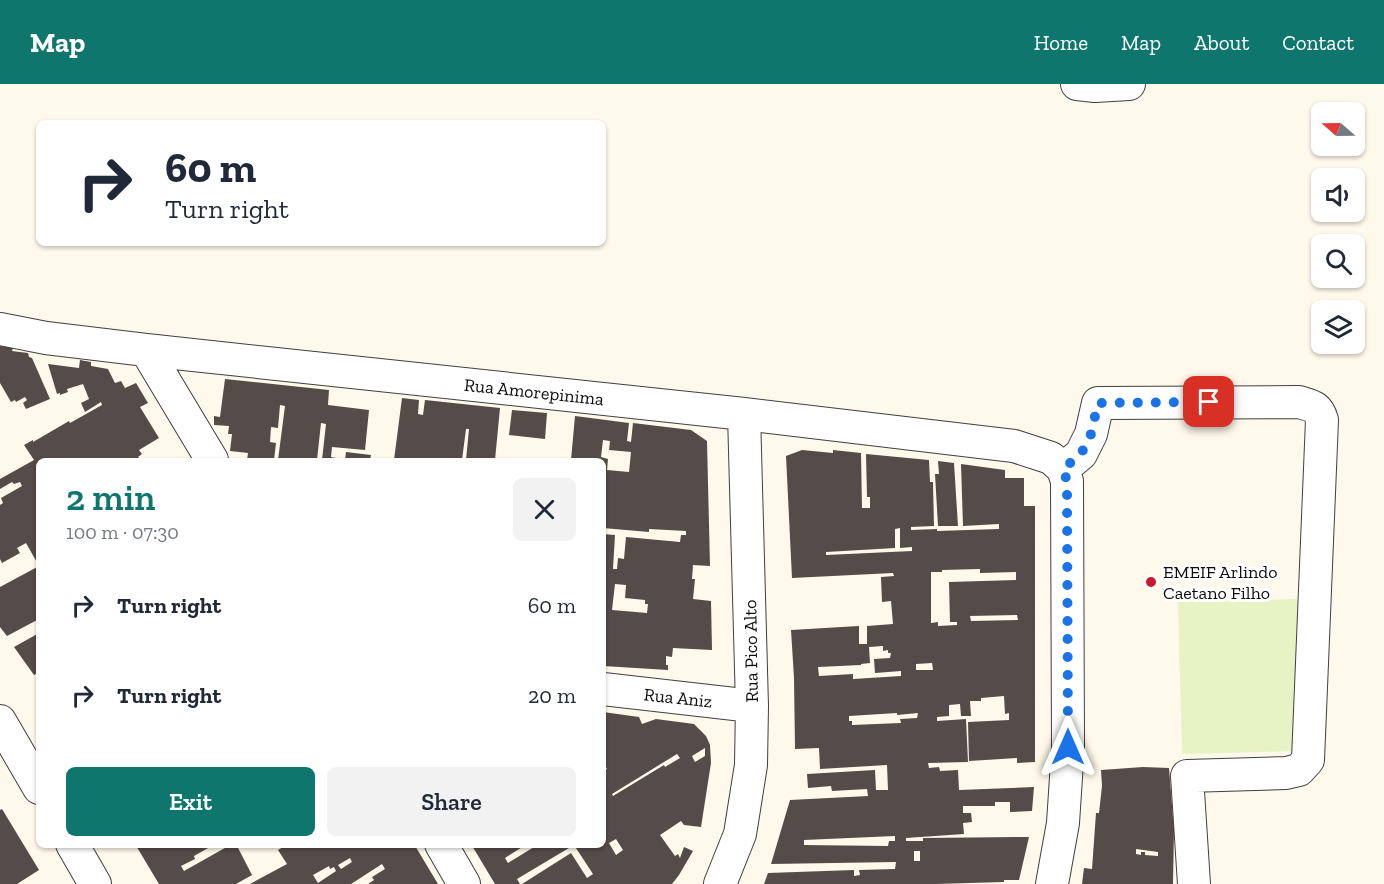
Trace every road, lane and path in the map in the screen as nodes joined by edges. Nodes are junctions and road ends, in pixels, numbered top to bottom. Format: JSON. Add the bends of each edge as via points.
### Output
{"nodes":[{"id":1,"x":1077,"y":84,"type":"edge"},
{"id":2,"x":1129,"y":84,"type":"edge"},
{"id":3,"x":0,"y":329,"type":"edge"},
{"id":4,"x":146,"y":350,"type":"junction"},
{"id":5,"x":744,"y":414,"type":"junction"},
{"id":6,"x":211,"y":458,"type":"edge"},
{"id":7,"x":1063,"y":469,"type":"junction"},
{"id":8,"x":606,"y":689,"type":"edge"},
{"id":9,"x":752,"y":706,"type":"junction"},
{"id":10,"x":0,"y":721,"type":"edge"},
{"id":11,"x":36,"y":783,"type":"edge"},
{"id":12,"x":74,"y":848,"type":"edge"},
{"id":13,"x":443,"y":848,"type":"edge"},
{"id":14,"x":95,"y":884,"type":"edge"},
{"id":15,"x":464,"y":884,"type":"edge"},
{"id":16,"x":720,"y":884,"type":"edge"},
{"id":17,"x":1052,"y":884,"type":"edge"},
{"id":18,"x":1194,"y":884,"type":"edge"}],
"edges":[{"from":1,"to":2,"type":"street"},
{"from":3,"to":4,"type":"street","name":"Rua Amorepinima"},
{"from":4,"to":5,"type":"street","name":"Rua Amorepinima"},
{"from":4,"to":6,"type":"street"},
{"from":5,"to":7,"type":"street","name":"Rua Amorepinima","via":[[1014,446],[1051,458]]},
{"from":5,"to":9,"type":"street","name":"Rua Pico Alto"},
{"from":7,"to":17,"type":"street","via":[[1067,481],[1068,747],[1064,823]]},
{"from":7,"to":18,"type":"street","via":[[1081,454],[1091,434],[1098,403],[1299,402],[1319,411],[1322,420],[1308,760],[1299,770],[1286,772],[1187,776]]},
{"from":8,"to":9,"type":"street","name":"Rua Aniz"},
{"from":9,"to":16,"type":"street","name":"Rua Pico Alto","via":[[751,765],[740,834]]},
{"from":10,"to":11,"type":"street"},
{"from":12,"to":14,"type":"street"},
{"from":13,"to":15,"type":"street"}]}
